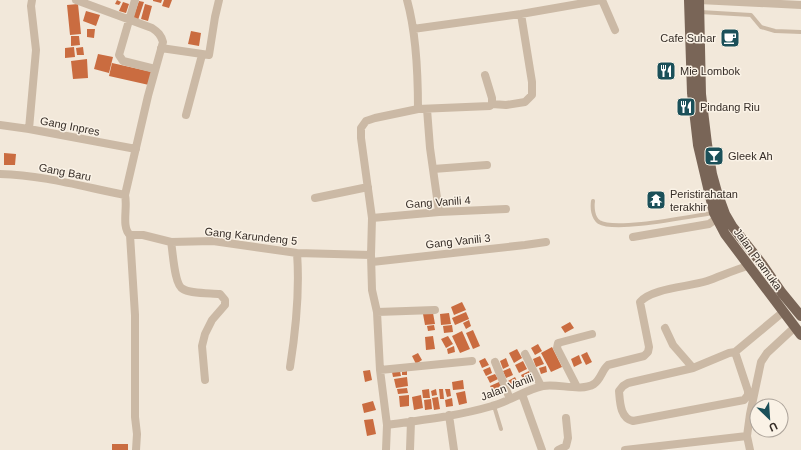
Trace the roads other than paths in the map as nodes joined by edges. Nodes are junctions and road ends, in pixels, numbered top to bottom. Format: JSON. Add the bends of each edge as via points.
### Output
{"nodes":[{"id":1,"x":32,"y":0,"type":"edge"},
{"id":2,"x":76,"y":0,"type":"edge"},
{"id":3,"x":135,"y":0,"type":"edge"},
{"id":4,"x":219,"y":0,"type":"edge"},
{"id":5,"x":407,"y":0,"type":"edge"},
{"id":6,"x":602,"y":0,"type":"edge"},
{"id":7,"x":689,"y":0,"type":"edge"},
{"id":8,"x":699,"y":0,"type":"edge"},
{"id":9,"x":800,"y":3,"type":"edge"},
{"id":10,"x":699,"y":12,"type":"junction"},
{"id":11,"x":521,"y":14,"type":"junction"},
{"id":12,"x":129,"y":20,"type":"junction"},
{"id":13,"x":413,"y":29,"type":"junction"},
{"id":14,"x":615,"y":30,"type":"dead end"},
{"id":15,"x":801,"y":32,"type":"edge"},
{"id":16,"x":161,"y":48,"type":"junction"},
{"id":17,"x":202,"y":55,"type":"junction"},
{"id":18,"x":155,"y":69,"type":"junction"},
{"id":19,"x":485,"y":74,"type":"dead end"},
{"id":20,"x":492,"y":104,"type":"junction"},
{"id":21,"x":418,"y":109,"type":"junction"},
{"id":22,"x":426,"y":109,"type":"junction"},
{"id":23,"x":186,"y":115,"type":"dead end"},
{"id":24,"x":0,"y":125,"type":"edge"},
{"id":25,"x":29,"y":129,"type":"junction"},
{"id":26,"x":702,"y":144,"type":"junction"},
{"id":27,"x":136,"y":149,"type":"junction"},
{"id":28,"x":487,"y":165,"type":"dead end"},
{"id":29,"x":433,"y":170,"type":"junction"},
{"id":30,"x":0,"y":174,"type":"edge"},
{"id":31,"x":368,"y":187,"type":"junction"},
{"id":32,"x":125,"y":195,"type":"junction"},
{"id":33,"x":315,"y":198,"type":"dead end"},
{"id":34,"x":593,"y":201,"type":"dead end"},
{"id":35,"x":506,"y":209,"type":"dead end"},
{"id":36,"x":439,"y":212,"type":"junction"},
{"id":37,"x":715,"y":216,"type":"junction"},
{"id":38,"x":372,"y":218,"type":"junction"},
{"id":39,"x":130,"y":235,"type":"junction"},
{"id":40,"x":633,"y":237,"type":"dead end"},
{"id":41,"x":171,"y":242,"type":"junction"},
{"id":42,"x":546,"y":242,"type":"dead end"},
{"id":43,"x":297,"y":253,"type":"junction"},
{"id":44,"x":371,"y":259,"type":"junction"},
{"id":45,"x":748,"y":266,"type":"junction"},
{"id":46,"x":435,"y":310,"type":"dead end"},
{"id":47,"x":377,"y":312,"type":"junction"},
{"id":48,"x":782,"y":312,"type":"junction"},
{"id":49,"x":801,"y":315,"type":"edge"},
{"id":50,"x":665,"y":328,"type":"dead end"},
{"id":51,"x":798,"y":331,"type":"edge"},
{"id":52,"x":592,"y":334,"type":"dead end"},
{"id":53,"x":735,"y":352,"type":"junction"},
{"id":54,"x":525,"y":354,"type":"dead end"},
{"id":55,"x":472,"y":361,"type":"dead end"},
{"id":56,"x":495,"y":362,"type":"dead end"},
{"id":57,"x":290,"y":367,"type":"dead end"},
{"id":58,"x":693,"y":368,"type":"junction"},
{"id":59,"x":380,"y":370,"type":"junction"},
{"id":60,"x":205,"y":380,"type":"dead end"},
{"id":61,"x":541,"y":386,"type":"junction"},
{"id":62,"x":578,"y":387,"type":"junction"},
{"id":63,"x":522,"y":394,"type":"junction"},
{"id":64,"x":510,"y":399,"type":"junction"},
{"id":65,"x":494,"y":406,"type":"junction"},
{"id":66,"x":449,"y":415,"type":"junction"},
{"id":67,"x":566,"y":418,"type":"dead end"},
{"id":68,"x":411,"y":421,"type":"junction"},
{"id":69,"x":387,"y":425,"type":"junction"},
{"id":70,"x":501,"y":429,"type":"dead end"},
{"id":71,"x":747,"y":436,"type":"junction"},
{"id":72,"x":676,"y":447,"type":"edge"},
{"id":73,"x":644,"y":449,"type":"edge"},
{"id":74,"x":136,"y":450,"type":"edge"},
{"id":75,"x":386,"y":450,"type":"edge"},
{"id":76,"x":410,"y":450,"type":"edge"},
{"id":77,"x":454,"y":450,"type":"edge"},
{"id":78,"x":542,"y":450,"type":"edge"},
{"id":79,"x":558,"y":450,"type":"edge"},
{"id":80,"x":625,"y":450,"type":"edge"},
{"id":81,"x":750,"y":450,"type":"edge"}],
"edges":[{"from":1,"to":25,"type":"street","via":[[36,50]]},
{"from":2,"to":12,"type":"street"},
{"from":3,"to":12,"type":"street"},
{"from":4,"to":17,"type":"street","via":[[210,53]]},
{"from":5,"to":13,"type":"street"},
{"from":6,"to":11,"type":"street"},
{"from":6,"to":14,"type":"street"},
{"from":7,"to":26,"type":"main road","name":"Jalan Pramuka","via":[[692,94]]},
{"from":8,"to":9,"type":"street"},
{"from":8,"to":10,"type":"main road","name":"Jalan Pramuka"},
{"from":10,"to":15,"type":"lane","via":[[751,15],[761,27],[775,31]]},
{"from":10,"to":26,"type":"main road","name":"Jalan Pramuka"},
{"from":11,"to":13,"type":"street"},
{"from":11,"to":20,"type":"street","via":[[532,95],[526,102]]},
{"from":12,"to":16,"type":"street","via":[[158,32],[163,42]]},
{"from":12,"to":18,"type":"street","via":[[119,52],[121,60]]},
{"from":13,"to":21,"type":"street"},
{"from":16,"to":17,"type":"street"},
{"from":16,"to":18,"type":"street"},
{"from":17,"to":23,"type":"street"},
{"from":18,"to":27,"type":"street"},
{"from":19,"to":20,"type":"street"},
{"from":20,"to":22,"type":"street","via":[[485,107]]},
{"from":21,"to":22,"type":"street"},
{"from":21,"to":31,"type":"street","via":[[375,118],[366,121],[361,128]]},
{"from":22,"to":29,"type":"street"},
{"from":24,"to":25,"type":"street","name":"Gang Inpres"},
{"from":25,"to":27,"type":"street","name":"Gang Inpres"},
{"from":26,"to":37,"type":"main road","name":"Jalan Pramuka"},
{"from":26,"to":49,"type":"main road","name":"Jalan Pramuka","via":[[725,214]]},
{"from":27,"to":32,"type":"street"},
{"from":28,"to":29,"type":"street"},
{"from":29,"to":36,"type":"street"},
{"from":30,"to":32,"type":"street","name":"Gang Baru","via":[[51,180]]},
{"from":31,"to":33,"type":"street"},
{"from":31,"to":38,"type":"street"},
{"from":32,"to":39,"type":"street","via":[[125,228]]},
{"from":34,"to":37,"type":"lane","via":[[593,211],[598,221],[606,224],[632,225]]},
{"from":35,"to":36,"type":"street","name":"Gang Vanili 4"},
{"from":36,"to":38,"type":"street","name":"Gang Vanili 4"},
{"from":37,"to":40,"type":"street","via":[[709,224]]},
{"from":37,"to":45,"type":"main road","name":"Jalan Pramuka"},
{"from":38,"to":44,"type":"street"},
{"from":39,"to":41,"type":"street","name":"Gang Karundeng 5","via":[[144,235]]},
{"from":39,"to":74,"type":"street","via":[[135,315]]},
{"from":41,"to":43,"type":"street","name":"Gang Karundeng 5","via":[[213,241]]},
{"from":41,"to":60,"type":"street","via":[[180,287],[191,292],[220,294],[225,300],[225,305],[212,320],[205,334],[202,346]]},
{"from":42,"to":44,"type":"street","name":"Gang Vanili 3"},
{"from":43,"to":44,"type":"street","name":"Gang Karundeng 5"},
{"from":43,"to":57,"type":"street","via":[[298,309]]},
{"from":44,"to":47,"type":"street","via":[[372,290]]},
{"from":45,"to":48,"type":"main road","name":"Jalan Pramuka"},
{"from":45,"to":62,"type":"street","name":"Jalan Vanili","via":[[707,281],[644,298],[640,302],[649,347],[647,354],[608,365],[594,384]]},
{"from":46,"to":47,"type":"street"},
{"from":47,"to":59,"type":"street"},
{"from":48,"to":51,"type":"main road","name":"Jalan Pramuka"},
{"from":48,"to":53,"type":"street"},
{"from":50,"to":58,"type":"street","via":[[673,345]]},
{"from":51,"to":71,"type":"street","via":[[767,353],[761,362]]},
{"from":52,"to":62,"type":"street","via":[[558,343],[557,346]]},
{"from":53,"to":58,"type":"street"},
{"from":53,"to":58,"type":"street","via":[[748,390],[747,398],[744,400],[633,421],[624,415],[619,391],[623,386]]},
{"from":54,"to":61,"type":"street"},
{"from":55,"to":59,"type":"street"},
{"from":56,"to":64,"type":"street"},
{"from":59,"to":69,"type":"street"},
{"from":61,"to":62,"type":"street","name":"Jalan Vanili"},
{"from":61,"to":63,"type":"street","name":"Jalan Vanili"},
{"from":63,"to":64,"type":"street","name":"Jalan Vanili"},
{"from":63,"to":78,"type":"street"},
{"from":64,"to":65,"type":"street","name":"Jalan Vanili"},
{"from":65,"to":66,"type":"street","name":"Jalan Vanili"},
{"from":65,"to":70,"type":"lane"},
{"from":66,"to":68,"type":"street","name":"Jalan Vanili"},
{"from":66,"to":77,"type":"street"},
{"from":67,"to":79,"type":"street","via":[[566,446]]},
{"from":68,"to":69,"type":"street","name":"Jalan Vanili"},
{"from":68,"to":76,"type":"street"},
{"from":69,"to":75,"type":"street"},
{"from":71,"to":72,"type":"street"},
{"from":71,"to":81,"type":"street"},
{"from":72,"to":73,"type":"street"},
{"from":73,"to":80,"type":"street"}]}
